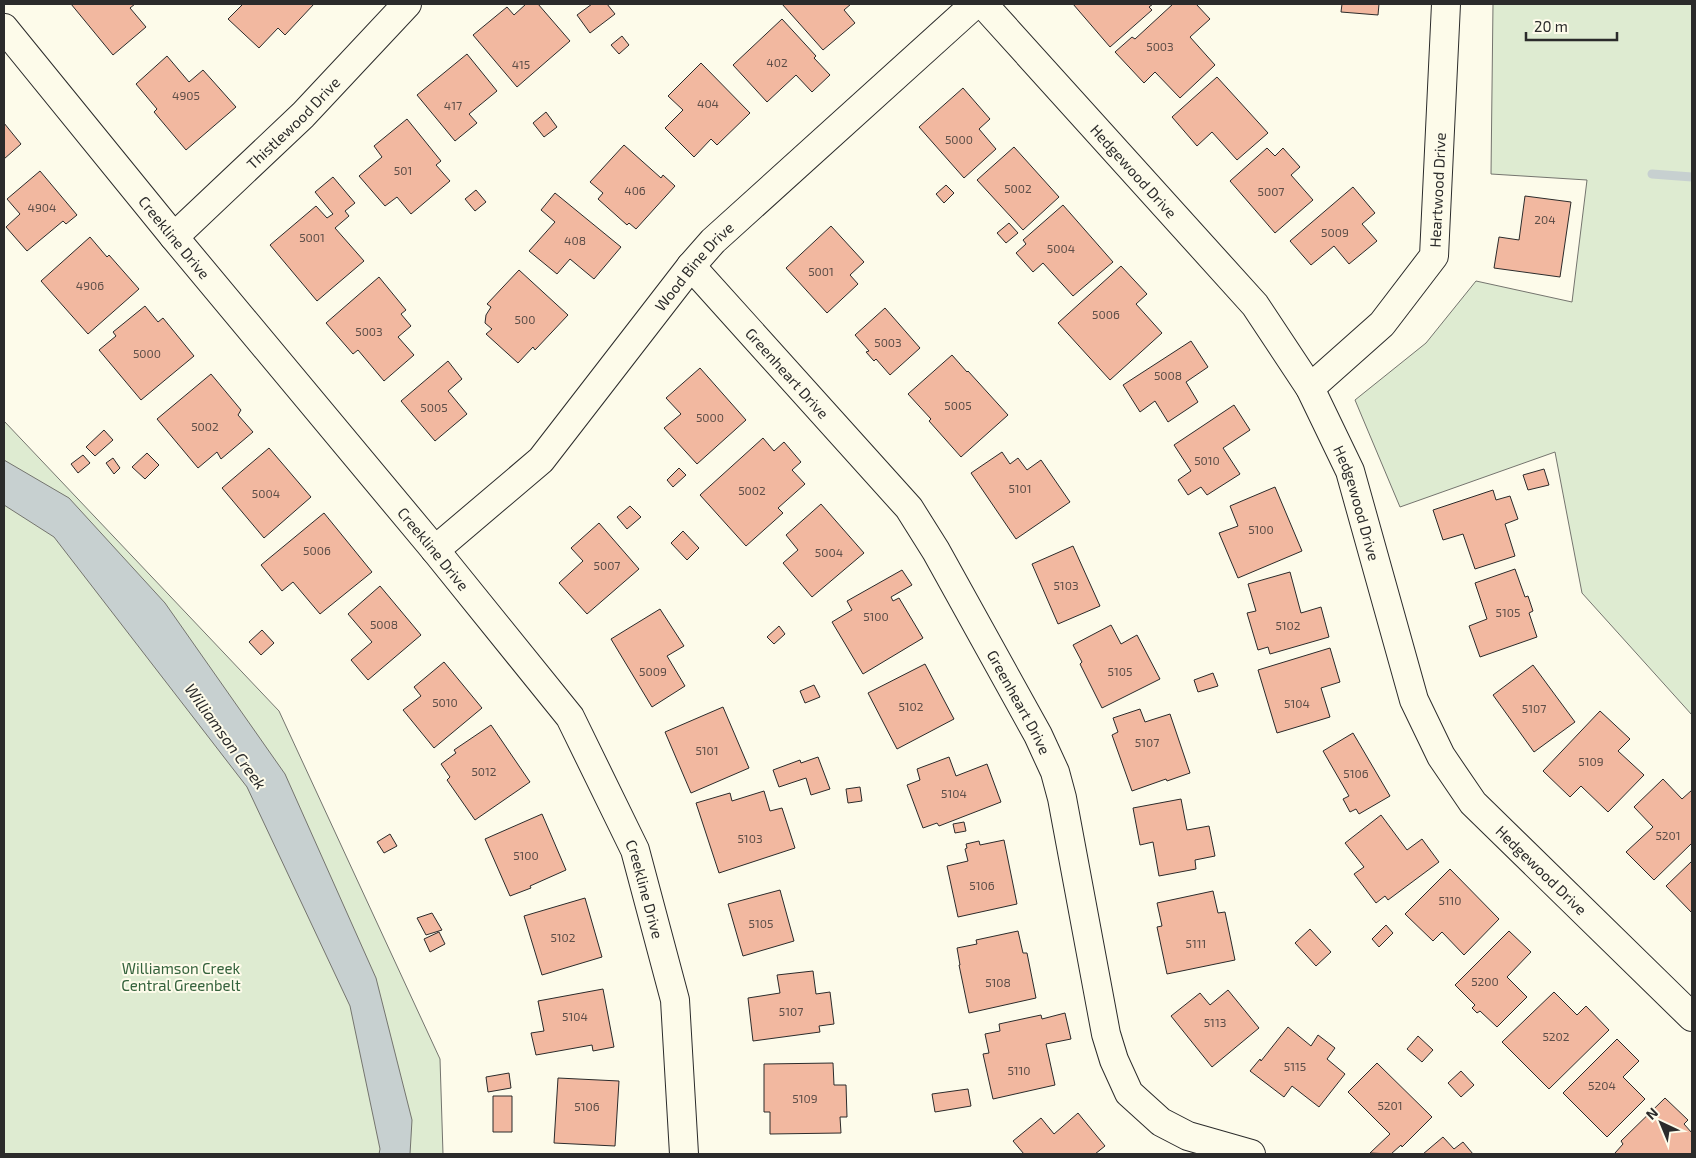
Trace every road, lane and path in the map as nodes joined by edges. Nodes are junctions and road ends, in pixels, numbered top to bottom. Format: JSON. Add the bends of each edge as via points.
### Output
{"nodes":[{"id":1,"x":407,"y":4,"type":"edge"},
{"id":2,"x":975,"y":4,"type":"edge"},
{"id":3,"x":983,"y":4,"type":"edge"},
{"id":4,"x":1446,"y":4,"type":"edge"},
{"id":5,"x":4,"y":28,"type":"edge"},
{"id":6,"x":174,"y":237,"type":"junction"},
{"id":7,"x":691,"y":266,"type":"junction"},
{"id":8,"x":1310,"y":388,"type":"junction"},
{"id":9,"x":435,"y":550,"type":"junction"},
{"id":10,"x":1692,"y":1017,"type":"edge"},
{"id":11,"x":684,"y":1154,"type":"edge"},
{"id":12,"x":1251,"y":1154,"type":"edge"}],
"edges":[{"from":1,"to":6,"type":"street","name":"Thistlewood Drive","via":[[303,114]]},
{"from":2,"to":7,"type":"street","name":"Wood Bine Drive","via":[[713,241]]},
{"from":3,"to":8,"type":"street","name":"Hedgewood Drive","via":[[1255,305]]},
{"from":4,"to":8,"type":"street","name":"Heartwood Drive","via":[[1434,256],[1382,324]]},
{"from":5,"to":6,"type":"street","name":"Creekline Drive"},
{"from":6,"to":9,"type":"street","name":"Creekline Drive"},
{"from":7,"to":9,"type":"street","name":"Wood Bine Drive","via":[[542,460]]},
{"from":7,"to":12,"type":"street","name":"Greenheart Drive","via":[[909,508],[936,550],[1038,736],[1060,790],[1106,1034],[1129,1093],[1161,1122],[1188,1136]]},
{"from":8,"to":10,"type":"street","name":"Hedgewood Drive","via":[[1350,470],[1414,700],[1442,756],[1473,802]]},
{"from":9,"to":11,"type":"street","name":"Creekline Drive","via":[[570,717],[636,850],[675,1000]]}]}
